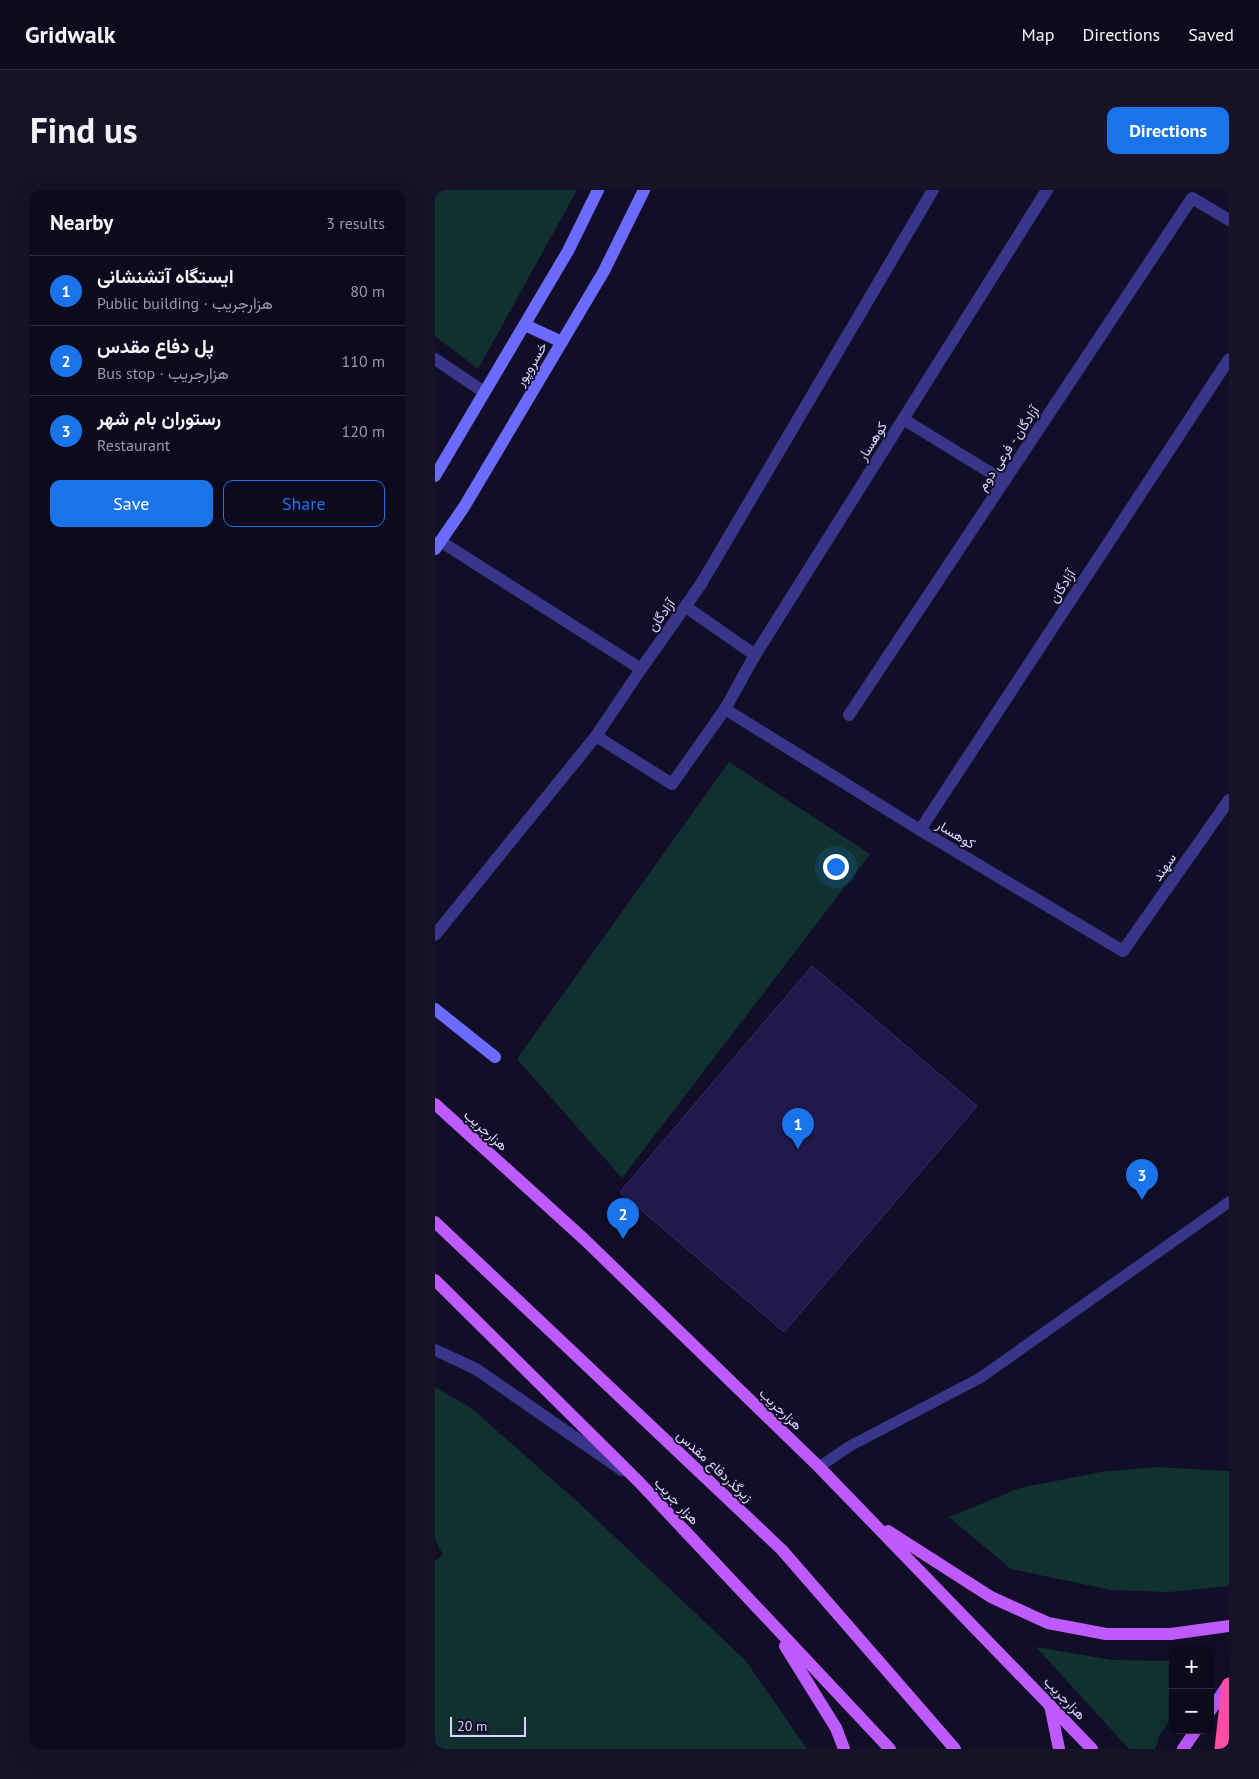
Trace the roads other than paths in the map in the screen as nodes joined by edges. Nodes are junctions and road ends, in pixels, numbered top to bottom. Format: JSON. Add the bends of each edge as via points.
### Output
{"nodes":[{"id":1,"x":598,"y":190,"type":"edge"},
{"id":2,"x":644,"y":190,"type":"edge"},
{"id":3,"x":933,"y":190,"type":"edge"},
{"id":4,"x":1047,"y":190,"type":"edge"},
{"id":5,"x":1229,"y":220,"type":"edge"},
{"id":6,"x":525,"y":325,"type":"junction"},
{"id":7,"x":562,"y":342,"type":"junction"},
{"id":8,"x":435,"y":359,"type":"edge"},
{"id":9,"x":1229,"y":359,"type":"edge"},
{"id":10,"x":484,"y":392,"type":"junction"},
{"id":11,"x":903,"y":419,"type":"junction"},
{"id":12,"x":435,"y":476,"type":"edge"},
{"id":13,"x":1004,"y":481,"type":"junction"},
{"id":14,"x":438,"y":545,"type":"edge"},
{"id":15,"x":686,"y":606,"type":"junction"},
{"id":16,"x":755,"y":654,"type":"junction"},
{"id":17,"x":641,"y":670,"type":"junction"},
{"id":18,"x":725,"y":709,"type":"junction"},
{"id":19,"x":849,"y":716,"type":"dead end"},
{"id":20,"x":596,"y":736,"type":"junction"},
{"id":21,"x":1229,"y":800,"type":"edge"},
{"id":22,"x":920,"y":830,"type":"junction"},
{"id":23,"x":435,"y":935,"type":"edge"},
{"id":24,"x":1123,"y":951,"type":"joint"},
{"id":25,"x":435,"y":1009,"type":"edge"},
{"id":26,"x":495,"y":1057,"type":"dead end"},
{"id":27,"x":435,"y":1104,"type":"edge"},
{"id":28,"x":1229,"y":1202,"type":"edge"},
{"id":29,"x":435,"y":1222,"type":"edge"},
{"id":30,"x":435,"y":1280,"type":"edge"},
{"id":31,"x":435,"y":1350,"type":"edge"},
{"id":32,"x":819,"y":1466,"type":"junction"},
{"id":33,"x":639,"y":1482,"type":"junction"},
{"id":34,"x":871,"y":1520,"type":"junction"},
{"id":35,"x":771,"y":1623,"type":"junction"},
{"id":36,"x":1229,"y":1626,"type":"edge"},
{"id":37,"x":1229,"y":1685,"type":"edge"},
{"id":38,"x":1049,"y":1704,"type":"junction"},
{"id":39,"x":1214,"y":1706,"type":"edge"},
{"id":40,"x":1194,"y":1734,"type":"edge"},
{"id":41,"x":1229,"y":1746,"type":"edge"},
{"id":42,"x":844,"y":1749,"type":"edge"},
{"id":43,"x":890,"y":1749,"type":"edge"},
{"id":44,"x":955,"y":1749,"type":"edge"},
{"id":45,"x":1059,"y":1749,"type":"edge"},
{"id":46,"x":1093,"y":1749,"type":"edge"},
{"id":47,"x":1183,"y":1749,"type":"edge"},
{"id":48,"x":1224,"y":1749,"type":"edge"}],
"edges":[{"from":1,"to":6,"type":"street","name":"خسروپور","via":[[568,251]]},
{"from":2,"to":7,"type":"street","name":"خسروپور","via":[[604,271]]},
{"from":3,"to":15,"type":"street","name":"آزادگان"},
{"from":4,"to":11,"type":"street","name":"کوهسار"},
{"from":5,"to":13,"type":"street","name":"آزادگان - فرعی دوم","via":[[1192,198]]},
{"from":6,"to":7,"type":"street"},
{"from":6,"to":10,"type":"street","name":"خسروپور"},
{"from":7,"to":14,"type":"street","name":"خسروپور"},
{"from":8,"to":10,"type":"street"},
{"from":9,"to":22,"type":"street","name":"آزادگان"},
{"from":10,"to":12,"type":"street","name":"خسروپور"},
{"from":11,"to":13,"type":"street"},
{"from":11,"to":16,"type":"street","name":"کوهسار"},
{"from":13,"to":19,"type":"street","name":"آزادگان - فرعی دوم"},
{"from":14,"to":17,"type":"street"},
{"from":15,"to":16,"type":"street"},
{"from":15,"to":17,"type":"street","name":"آزادگان"},
{"from":16,"to":18,"type":"street","name":"کوهسار"},
{"from":17,"to":20,"type":"street","name":"آزادگان"},
{"from":18,"to":20,"type":"street","name":"کوهسار","via":[[672,784]]},
{"from":18,"to":22,"type":"street","name":"کوهسار"},
{"from":20,"to":23,"type":"street","name":"آزادگان"},
{"from":21,"to":24,"type":"street","name":"سهند"},
{"from":22,"to":24,"type":"street","name":"کوهسار"},
{"from":25,"to":26,"type":"street"},
{"from":27,"to":32,"type":"main road","name":"هزارجریب","via":[[585,1240]]},
{"from":28,"to":32,"type":"lane","via":[[979,1378],[850,1446]]},
{"from":29,"to":44,"type":"main road","name":"زیرگذردفاع مقدس","via":[[781,1550]]},
{"from":30,"to":33,"type":"main road","name":"هزار جریب"},
{"from":31,"to":33,"type":"street","via":[[476,1369]]},
{"from":32,"to":34,"type":"main road","name":"هزارجریب"},
{"from":33,"to":35,"type":"main road","name":"هزار جریب"},
{"from":34,"to":36,"type":"main road","via":[[991,1597],[1048,1623],[1106,1634],[1171,1634]]},
{"from":34,"to":38,"type":"main road","name":"هزارجریب"},
{"from":35,"to":42,"type":"main road","via":[[836,1728]]},
{"from":35,"to":43,"type":"main road","name":"هزار جریب"},
{"from":37,"to":39,"type":"main road"},
{"from":37,"to":48,"type":"highway"},
{"from":38,"to":45,"type":"main road"},
{"from":38,"to":46,"type":"main road","name":"هزارجریب"},
{"from":40,"to":47,"type":"main road"},
{"from":41,"to":48,"type":"highway"}]}
